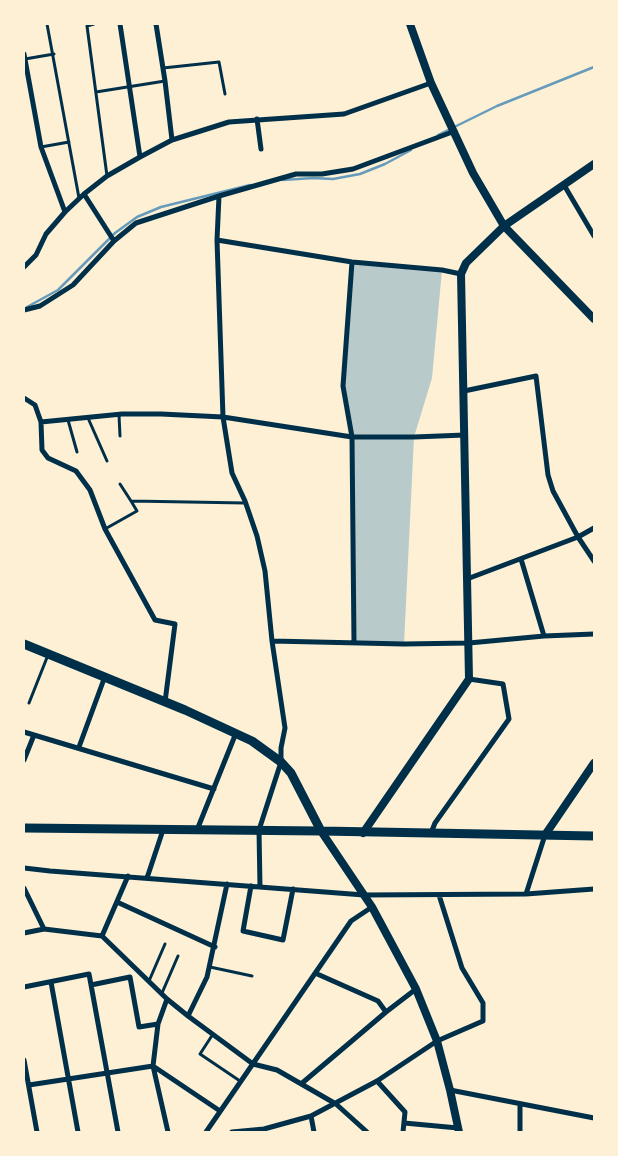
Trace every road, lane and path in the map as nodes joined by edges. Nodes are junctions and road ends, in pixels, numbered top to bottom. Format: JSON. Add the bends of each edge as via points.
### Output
{"nodes":[{"id":1,"x":47,"y":24,"type":"edge"},
{"id":2,"x":94,"y":24,"type":"edge"},
{"id":3,"x":120,"y":24,"type":"edge"},
{"id":4,"x":156,"y":24,"type":"edge"},
{"id":5,"x":410,"y":24,"type":"edge"},
{"id":6,"x":54,"y":54,"type":"junction"},
{"id":7,"x":24,"y":56,"type":"edge"},
{"id":8,"x":162,"y":68,"type":"junction"},
{"id":9,"x":166,"y":81,"type":"junction"},
{"id":10,"x":432,"y":83,"type":"junction"},
{"id":11,"x":129,"y":87,"type":"junction"},
{"id":12,"x":96,"y":92,"type":"junction"},
{"id":13,"x":225,"y":94,"type":"dead end"},
{"id":14,"x":257,"y":119,"type":"junction"},
{"id":15,"x":454,"y":131,"type":"junction"},
{"id":16,"x":172,"y":140,"type":"junction"},
{"id":17,"x":69,"y":142,"type":"junction"},
{"id":18,"x":42,"y":147,"type":"junction"},
{"id":19,"x":261,"y":149,"type":"dead end"},
{"id":20,"x":140,"y":157,"type":"junction"},
{"id":21,"x":594,"y":164,"type":"edge"},
{"id":22,"x":107,"y":176,"type":"junction"},
{"id":23,"x":564,"y":185,"type":"junction"},
{"id":24,"x":84,"y":194,"type":"junction"},
{"id":25,"x":220,"y":196,"type":"junction"},
{"id":26,"x":79,"y":199,"type":"junction"},
{"id":27,"x":65,"y":212,"type":"junction"},
{"id":28,"x":504,"y":226,"type":"junction"},
{"id":29,"x":594,"y":236,"type":"edge"},
{"id":30,"x":216,"y":240,"type":"junction"},
{"id":31,"x":114,"y":241,"type":"junction"},
{"id":32,"x":352,"y":262,"type":"junction"},
{"id":33,"x":24,"y":267,"type":"edge"},
{"id":34,"x":461,"y":274,"type":"junction"},
{"id":35,"x":24,"y":310,"type":"edge"},
{"id":36,"x":594,"y":319,"type":"edge"},
{"id":37,"x":464,"y":391,"type":"junction"},
{"id":38,"x":24,"y":398,"type":"edge"},
{"id":39,"x":119,"y":415,"type":"junction"},
{"id":40,"x":88,"y":417,"type":"junction"},
{"id":41,"x":223,"y":417,"type":"junction"},
{"id":42,"x":67,"y":419,"type":"junction"},
{"id":43,"x":41,"y":422,"type":"junction"},
{"id":44,"x":465,"y":434,"type":"junction"},
{"id":45,"x":120,"y":436,"type":"dead end"},
{"id":46,"x":352,"y":437,"type":"junction"},
{"id":47,"x":77,"y":452,"type":"dead end"},
{"id":48,"x":107,"y":461,"type":"dead end"},
{"id":49,"x":120,"y":484,"type":"dead end"},
{"id":50,"x":130,"y":501,"type":"junction"},
{"id":51,"x":246,"y":503,"type":"junction"},
{"id":52,"x":594,"y":528,"type":"edge"},
{"id":53,"x":104,"y":529,"type":"junction"},
{"id":54,"x":578,"y":537,"type":"junction"},
{"id":55,"x":521,"y":559,"type":"junction"},
{"id":56,"x":594,"y":561,"type":"edge"},
{"id":57,"x":467,"y":579,"type":"junction"},
{"id":58,"x":594,"y":634,"type":"edge"},
{"id":59,"x":544,"y":636,"type":"junction"},
{"id":60,"x":272,"y":642,"type":"junction"},
{"id":61,"x":354,"y":643,"type":"junction"},
{"id":62,"x":469,"y":643,"type":"junction"},
{"id":63,"x":24,"y":644,"type":"edge"},
{"id":64,"x":48,"y":655,"type":"junction"},
{"id":65,"x":104,"y":679,"type":"junction"},
{"id":66,"x":469,"y":679,"type":"junction"},
{"id":67,"x":165,"y":702,"type":"junction"},
{"id":68,"x":29,"y":703,"type":"dead end"},
{"id":69,"x":24,"y":732,"type":"edge"},
{"id":70,"x":236,"y":733,"type":"junction"},
{"id":71,"x":34,"y":735,"type":"junction"},
{"id":72,"x":79,"y":747,"type":"junction"},
{"id":73,"x":24,"y":760,"type":"edge"},
{"id":74,"x":281,"y":762,"type":"junction"},
{"id":75,"x":594,"y":763,"type":"edge"},
{"id":76,"x":214,"y":789,"type":"junction"},
{"id":77,"x":24,"y":828,"type":"edge"},
{"id":78,"x":163,"y":830,"type":"junction"},
{"id":79,"x":259,"y":830,"type":"junction"},
{"id":80,"x":197,"y":831,"type":"junction"},
{"id":81,"x":321,"y":831,"type":"junction"},
{"id":82,"x":363,"y":832,"type":"junction"},
{"id":83,"x":431,"y":833,"type":"junction"},
{"id":84,"x":545,"y":835,"type":"junction"},
{"id":85,"x":594,"y":836,"type":"edge"},
{"id":86,"x":24,"y":868,"type":"edge"},
{"id":87,"x":128,"y":876,"type":"junction"},
{"id":88,"x":147,"y":878,"type":"junction"},
{"id":89,"x":227,"y":884,"type":"junction"},
{"id":90,"x":251,"y":886,"type":"junction"},
{"id":91,"x":260,"y":887,"type":"junction"},
{"id":92,"x":24,"y":888,"type":"edge"},
{"id":93,"x":293,"y":889,"type":"junction"},
{"id":94,"x":594,"y":889,"type":"edge"},
{"id":95,"x":440,"y":894,"type":"junction"},
{"id":96,"x":526,"y":894,"type":"junction"},
{"id":97,"x":364,"y":895,"type":"junction"},
{"id":98,"x":117,"y":902,"type":"junction"},
{"id":99,"x":372,"y":907,"type":"junction"},
{"id":100,"x":44,"y":929,"type":"junction"},
{"id":101,"x":24,"y":933,"type":"edge"},
{"id":102,"x":102,"y":936,"type":"junction"},
{"id":103,"x":165,"y":944,"type":"dead end"},
{"id":104,"x":215,"y":947,"type":"junction"},
{"id":105,"x":178,"y":956,"type":"dead end"},
{"id":106,"x":210,"y":968,"type":"junction"},
{"id":107,"x":315,"y":973,"type":"junction"},
{"id":108,"x":252,"y":976,"type":"dead end"},
{"id":109,"x":51,"y":982,"type":"junction"},
{"id":110,"x":149,"y":982,"type":"junction"},
{"id":111,"x":91,"y":984,"type":"junction"},
{"id":112,"x":24,"y":987,"type":"edge"},
{"id":113,"x":416,"y":990,"type":"junction"},
{"id":114,"x":162,"y":994,"type":"junction"},
{"id":115,"x":167,"y":999,"type":"junction"},
{"id":116,"x":386,"y":1012,"type":"junction"},
{"id":117,"x":188,"y":1016,"type":"junction"},
{"id":118,"x":158,"y":1024,"type":"junction"},
{"id":119,"x":213,"y":1034,"type":"junction"},
{"id":120,"x":437,"y":1041,"type":"junction"},
{"id":121,"x":24,"y":1060,"type":"edge"},
{"id":122,"x":253,"y":1064,"type":"junction"},
{"id":123,"x":153,"y":1066,"type":"junction"},
{"id":124,"x":108,"y":1073,"type":"junction"},
{"id":125,"x":68,"y":1079,"type":"junction"},
{"id":126,"x":377,"y":1081,"type":"junction"},
{"id":127,"x":241,"y":1082,"type":"junction"},
{"id":128,"x":301,"y":1084,"type":"junction"},
{"id":129,"x":29,"y":1086,"type":"junction"},
{"id":130,"x":450,"y":1090,"type":"junction"},
{"id":131,"x":336,"y":1104,"type":"junction"},
{"id":132,"x":520,"y":1104,"type":"junction"},
{"id":133,"x":220,"y":1111,"type":"junction"},
{"id":134,"x":311,"y":1116,"type":"junction"},
{"id":135,"x":594,"y":1118,"type":"edge"},
{"id":136,"x":404,"y":1123,"type":"junction"},
{"id":137,"x":458,"y":1130,"type":"edge"},
{"id":138,"x":264,"y":1131,"type":"edge"},
{"id":139,"x":37,"y":1132,"type":"edge"},
{"id":140,"x":78,"y":1132,"type":"edge"},
{"id":141,"x":118,"y":1132,"type":"edge"},
{"id":142,"x":168,"y":1132,"type":"edge"},
{"id":143,"x":206,"y":1132,"type":"edge"},
{"id":144,"x":234,"y":1132,"type":"edge"},
{"id":145,"x":314,"y":1132,"type":"edge"},
{"id":146,"x":367,"y":1132,"type":"edge"},
{"id":147,"x":403,"y":1132,"type":"edge"},
{"id":148,"x":520,"y":1132,"type":"edge"}],
"edges":[{"from":1,"to":6,"type":"lane"},
{"from":2,"to":12,"type":"lane","via":[[86,26]]},
{"from":3,"to":11,"type":"street"},
{"from":4,"to":8,"type":"street"},
{"from":5,"to":10,"type":"street"},
{"from":6,"to":7,"type":"lane"},
{"from":6,"to":17,"type":"lane"},
{"from":7,"to":18,"type":"street"},
{"from":8,"to":9,"type":"street"},
{"from":8,"to":13,"type":"lane","via":[[219,62]]},
{"from":9,"to":11,"type":"lane"},
{"from":9,"to":16,"type":"street"},
{"from":10,"to":14,"type":"street","via":[[344,114]]},
{"from":10,"to":15,"type":"street"},
{"from":11,"to":12,"type":"lane"},
{"from":11,"to":20,"type":"street"},
{"from":12,"to":22,"type":"lane"},
{"from":14,"to":16,"type":"street","via":[[230,122]]},
{"from":14,"to":19,"type":"street"},
{"from":15,"to":25,"type":"street","via":[[353,170],[296,174]]},
{"from":15,"to":28,"type":"street","via":[[473,173]]},
{"from":16,"to":20,"type":"street"},
{"from":17,"to":18,"type":"lane"},
{"from":17,"to":26,"type":"lane"},
{"from":18,"to":27,"type":"street"},
{"from":20,"to":22,"type":"street"},
{"from":21,"to":23,"type":"street"},
{"from":22,"to":24,"type":"street"},
{"from":23,"to":28,"type":"street"},
{"from":23,"to":29,"type":"street"},
{"from":24,"to":26,"type":"street"},
{"from":24,"to":31,"type":"street"},
{"from":25,"to":30,"type":"street"},
{"from":25,"to":31,"type":"street","via":[[136,223]]},
{"from":26,"to":27,"type":"street"},
{"from":27,"to":33,"type":"street"},
{"from":28,"to":34,"type":"street","via":[[466,263]]},
{"from":28,"to":36,"type":"street"},
{"from":30,"to":32,"type":"street"},
{"from":30,"to":41,"type":"street"},
{"from":31,"to":35,"type":"street","via":[[73,285],[40,306]]},
{"from":32,"to":34,"type":"street"},
{"from":32,"to":46,"type":"street","via":[[343,386]]},
{"from":34,"to":37,"type":"street"},
{"from":37,"to":44,"type":"street"},
{"from":37,"to":54,"type":"street","via":[[536,376],[548,475]]},
{"from":38,"to":43,"type":"street","via":[[35,405]]},
{"from":39,"to":40,"type":"street"},
{"from":39,"to":41,"type":"street"},
{"from":39,"to":45,"type":"lane"},
{"from":40,"to":42,"type":"street"},
{"from":40,"to":48,"type":"lane"},
{"from":41,"to":46,"type":"street"},
{"from":41,"to":51,"type":"street","via":[[232,473]]},
{"from":42,"to":43,"type":"street"},
{"from":42,"to":47,"type":"lane"},
{"from":43,"to":53,"type":"street","via":[[42,450],[48,458],[76,471],[90,490]]},
{"from":44,"to":46,"type":"street"},
{"from":44,"to":57,"type":"street"},
{"from":46,"to":61,"type":"street"},
{"from":49,"to":50,"type":"lane"},
{"from":50,"to":51,"type":"lane"},
{"from":50,"to":53,"type":"lane","via":[[136,511]]},
{"from":51,"to":60,"type":"street","via":[[265,571]]},
{"from":52,"to":54,"type":"street"},
{"from":53,"to":67,"type":"street","via":[[155,620],[175,624]]},
{"from":54,"to":55,"type":"street"},
{"from":54,"to":56,"type":"street"},
{"from":55,"to":57,"type":"street"},
{"from":55,"to":59,"type":"street"},
{"from":57,"to":62,"type":"street"},
{"from":58,"to":59,"type":"street"},
{"from":59,"to":62,"type":"street"},
{"from":60,"to":61,"type":"street"},
{"from":60,"to":74,"type":"street","via":[[285,728]]},
{"from":61,"to":62,"type":"street"},
{"from":62,"to":66,"type":"street"},
{"from":63,"to":64,"type":"main road"},
{"from":64,"to":65,"type":"main road"},
{"from":64,"to":68,"type":"lane"},
{"from":65,"to":67,"type":"main road"},
{"from":65,"to":72,"type":"street"},
{"from":66,"to":82,"type":"street"},
{"from":66,"to":83,"type":"street","via":[[503,684],[510,719]]},
{"from":67,"to":70,"type":"main road"},
{"from":69,"to":71,"type":"street"},
{"from":70,"to":74,"type":"main road"},
{"from":70,"to":76,"type":"street"},
{"from":71,"to":72,"type":"street"},
{"from":71,"to":73,"type":"street"},
{"from":72,"to":76,"type":"street"},
{"from":74,"to":79,"type":"street"},
{"from":74,"to":81,"type":"main road","via":[[291,773]]},
{"from":75,"to":84,"type":"street"},
{"from":76,"to":80,"type":"street"},
{"from":77,"to":78,"type":"main road"},
{"from":78,"to":80,"type":"main road"},
{"from":78,"to":88,"type":"street"},
{"from":79,"to":80,"type":"main road"},
{"from":79,"to":81,"type":"main road"},
{"from":79,"to":91,"type":"street"},
{"from":81,"to":82,"type":"main road"},
{"from":81,"to":97,"type":"street"},
{"from":82,"to":83,"type":"main road"},
{"from":83,"to":84,"type":"main road"},
{"from":84,"to":85,"type":"main road"},
{"from":84,"to":96,"type":"street"},
{"from":86,"to":87,"type":"street"},
{"from":87,"to":88,"type":"street"},
{"from":87,"to":98,"type":"street"},
{"from":88,"to":89,"type":"street"},
{"from":89,"to":90,"type":"street"},
{"from":89,"to":104,"type":"street"},
{"from":90,"to":91,"type":"street"},
{"from":90,"to":93,"type":"street","via":[[243,931],[283,940]]},
{"from":91,"to":93,"type":"street"},
{"from":92,"to":100,"type":"street"},
{"from":93,"to":97,"type":"street"},
{"from":94,"to":96,"type":"street"},
{"from":95,"to":96,"type":"street"},
{"from":95,"to":97,"type":"street"},
{"from":95,"to":120,"type":"street","via":[[462,968],[483,1003],[483,1021]]},
{"from":97,"to":99,"type":"street"},
{"from":98,"to":102,"type":"street"},
{"from":98,"to":104,"type":"street"},
{"from":99,"to":107,"type":"street","via":[[351,921]]},
{"from":99,"to":113,"type":"street"},
{"from":100,"to":101,"type":"street"},
{"from":100,"to":102,"type":"street"},
{"from":102,"to":110,"type":"street"},
{"from":103,"to":110,"type":"lane"},
{"from":104,"to":106,"type":"street"},
{"from":105,"to":114,"type":"lane"},
{"from":106,"to":108,"type":"lane"},
{"from":106,"to":117,"type":"street"},
{"from":107,"to":116,"type":"street","via":[[378,1001]]},
{"from":107,"to":122,"type":"street"},
{"from":109,"to":111,"type":"street","via":[[89,974]]},
{"from":109,"to":112,"type":"street"},
{"from":109,"to":125,"type":"street"},
{"from":110,"to":114,"type":"street"},
{"from":111,"to":118,"type":"street","via":[[130,977],[139,1027]]},
{"from":111,"to":124,"type":"street"},
{"from":113,"to":116,"type":"street"},
{"from":113,"to":120,"type":"street"},
{"from":114,"to":115,"type":"street"},
{"from":115,"to":117,"type":"street"},
{"from":115,"to":118,"type":"street"},
{"from":116,"to":128,"type":"street"},
{"from":117,"to":119,"type":"street"},
{"from":118,"to":123,"type":"street"},
{"from":119,"to":122,"type":"street"},
{"from":119,"to":127,"type":"lane","via":[[200,1054]]},
{"from":120,"to":126,"type":"street"},
{"from":120,"to":130,"type":"street"},
{"from":121,"to":129,"type":"street"},
{"from":122,"to":127,"type":"street"},
{"from":122,"to":128,"type":"street","via":[[277,1070]]},
{"from":123,"to":124,"type":"street"},
{"from":123,"to":133,"type":"street"},
{"from":123,"to":142,"type":"street"},
{"from":124,"to":125,"type":"street"},
{"from":124,"to":141,"type":"street"},
{"from":125,"to":129,"type":"street"},
{"from":125,"to":140,"type":"street"},
{"from":126,"to":131,"type":"street"},
{"from":126,"to":136,"type":"street","via":[[405,1112]]},
{"from":127,"to":133,"type":"street"},
{"from":128,"to":131,"type":"street"},
{"from":129,"to":139,"type":"street"},
{"from":130,"to":132,"type":"street"},
{"from":130,"to":137,"type":"street"},
{"from":131,"to":134,"type":"street"},
{"from":131,"to":146,"type":"street"},
{"from":132,"to":135,"type":"street"},
{"from":132,"to":148,"type":"street"},
{"from":133,"to":143,"type":"street"},
{"from":134,"to":138,"type":"street"},
{"from":134,"to":145,"type":"street"},
{"from":136,"to":137,"type":"street"},
{"from":136,"to":147,"type":"street"},
{"from":138,"to":144,"type":"street"}]}
